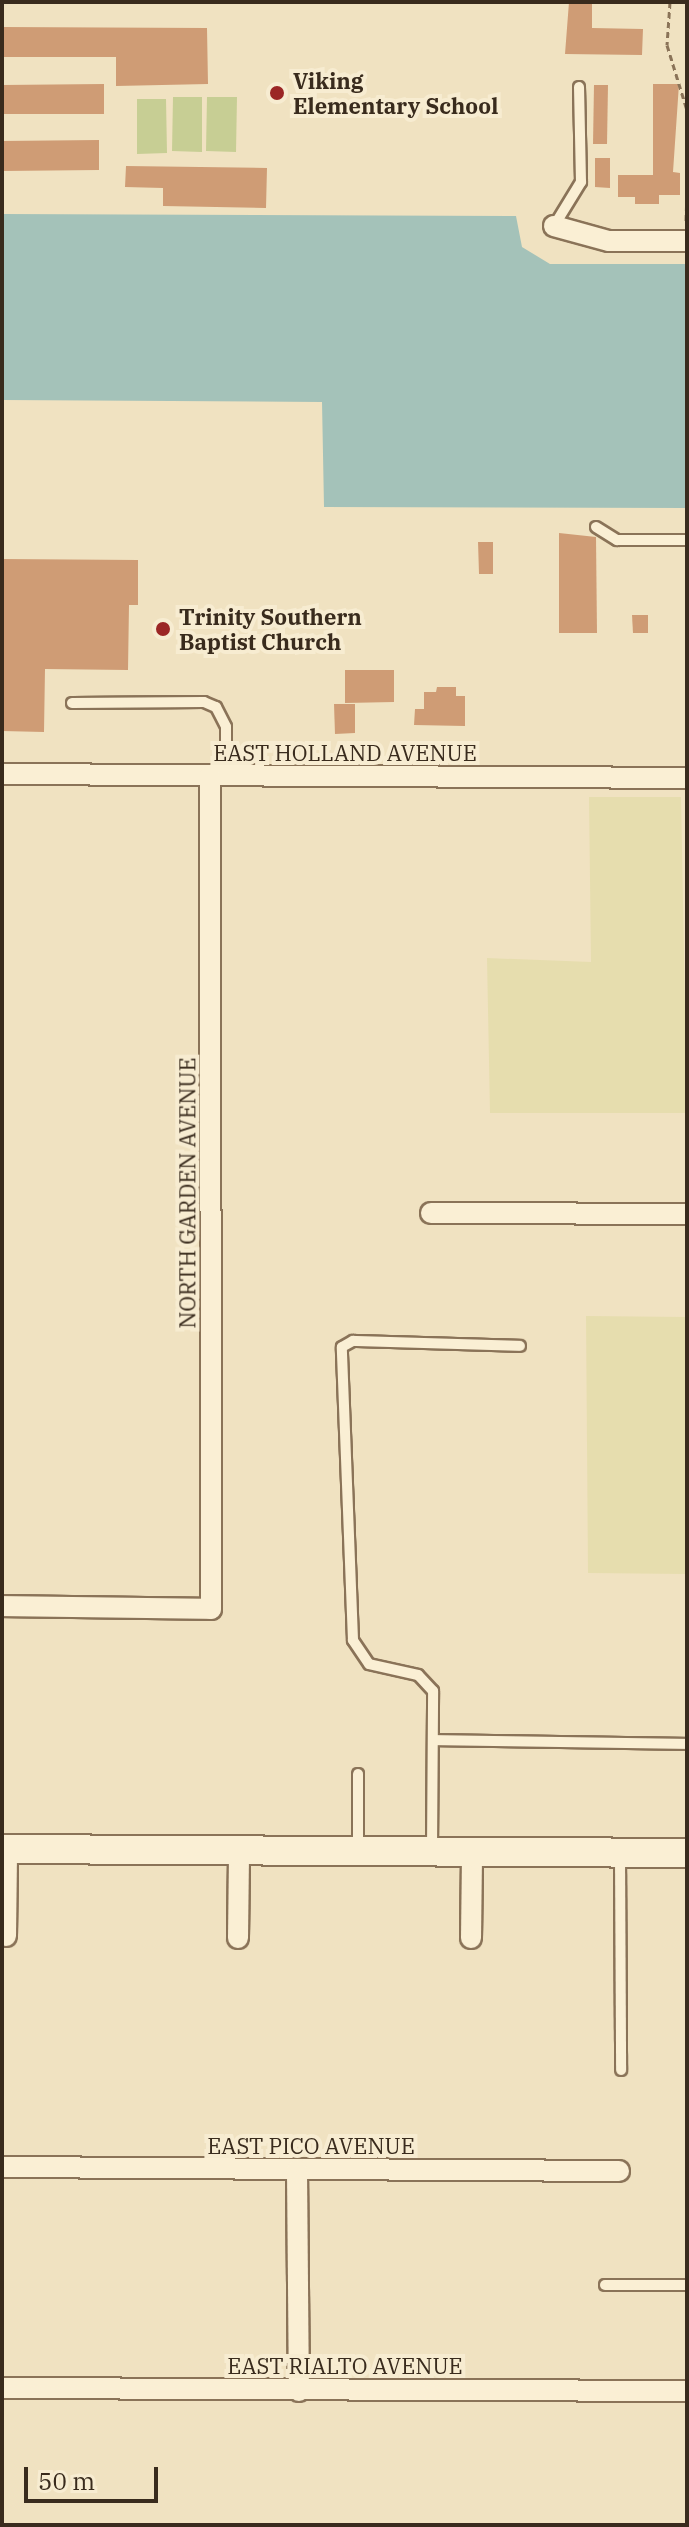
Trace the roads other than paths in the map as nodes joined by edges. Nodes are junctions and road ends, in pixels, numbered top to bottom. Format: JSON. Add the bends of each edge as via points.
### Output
{"nodes":[{"id":1,"x":579,"y":87,"type":"dead end"},
{"id":2,"x":554,"y":226,"type":"joint"},
{"id":3,"x":686,"y":231,"type":"edge"},
{"id":4,"x":596,"y":527,"type":"dead end"},
{"id":5,"x":687,"y":540,"type":"edge"},
{"id":6,"x":72,"y":703,"type":"dead end"},
{"id":7,"x":2,"y":774,"type":"edge"},
{"id":8,"x":218,"y":776,"type":"junction"},
{"id":9,"x":687,"y":778,"type":"edge"},
{"id":10,"x":431,"y":1213,"type":"dead end"},
{"id":11,"x":687,"y":1214,"type":"edge"},
{"id":12,"x":520,"y":1346,"type":"dead end"},
{"id":13,"x":2,"y":1606,"type":"edge"},
{"id":14,"x":433,"y":1740,"type":"junction"},
{"id":15,"x":687,"y":1744,"type":"edge"},
{"id":16,"x":358,"y":1774,"type":"dead end"},
{"id":17,"x":4,"y":1849,"type":"edge"},
{"id":18,"x":239,"y":1850,"type":"junction"},
{"id":19,"x":358,"y":1851,"type":"junction"},
{"id":20,"x":432,"y":1852,"type":"junction"},
{"id":21,"x":472,"y":1852,"type":"junction"},
{"id":22,"x":620,"y":1853,"type":"junction"},
{"id":23,"x":687,"y":1853,"type":"edge"},
{"id":24,"x":6,"y":1936,"type":"dead end"},
{"id":25,"x":238,"y":1938,"type":"dead end"},
{"id":26,"x":471,"y":1938,"type":"dead end"},
{"id":27,"x":621,"y":2070,"type":"dead end"},
{"id":28,"x":2,"y":2167,"type":"edge"},
{"id":29,"x":297,"y":2170,"type":"junction"},
{"id":30,"x":619,"y":2171,"type":"dead end"},
{"id":31,"x":605,"y":2285,"type":"dead end"},
{"id":32,"x":687,"y":2285,"type":"edge"},
{"id":33,"x":2,"y":2388,"type":"edge"},
{"id":34,"x":299,"y":2391,"type":"junction"},
{"id":35,"x":687,"y":2391,"type":"edge"}],
"edges":[{"from":1,"to":2,"type":"lane","via":[[581,182]]},
{"from":2,"to":3,"type":"street","via":[[609,241]]},
{"from":4,"to":5,"type":"lane","via":[[617,540]]},
{"from":6,"to":8,"type":"lane","via":[[204,702],[216,707],[226,727]]},
{"from":7,"to":8,"type":"street","name":"EAST HOLLAND AVENUE"},
{"from":8,"to":9,"type":"street","name":"EAST HOLLAND AVENUE"},
{"from":8,"to":13,"type":"street","name":"NORTH GARDEN AVENUE","via":[[211,1609]]},
{"from":10,"to":11,"type":"street"},
{"from":12,"to":14,"type":"lane","via":[[353,1341],[342,1347],[353,1640],[369,1664],[428,1682],[433,1691]]},
{"from":14,"to":15,"type":"lane"},
{"from":14,"to":20,"type":"lane"},
{"from":16,"to":19,"type":"lane"},
{"from":17,"to":18,"type":"street"},
{"from":17,"to":24,"type":"street"},
{"from":18,"to":19,"type":"street"},
{"from":18,"to":25,"type":"street"},
{"from":19,"to":20,"type":"street"},
{"from":20,"to":21,"type":"street"},
{"from":21,"to":22,"type":"street"},
{"from":21,"to":26,"type":"street"},
{"from":22,"to":23,"type":"street"},
{"from":22,"to":27,"type":"lane"},
{"from":28,"to":29,"type":"street","name":"EAST PICO AVENUE"},
{"from":29,"to":30,"type":"street","name":"EAST PICO AVENUE"},
{"from":29,"to":34,"type":"street"},
{"from":31,"to":32,"type":"lane"},
{"from":33,"to":34,"type":"street","name":"EAST RIALTO AVENUE"},
{"from":34,"to":35,"type":"street","name":"EAST RIALTO AVENUE"}]}
